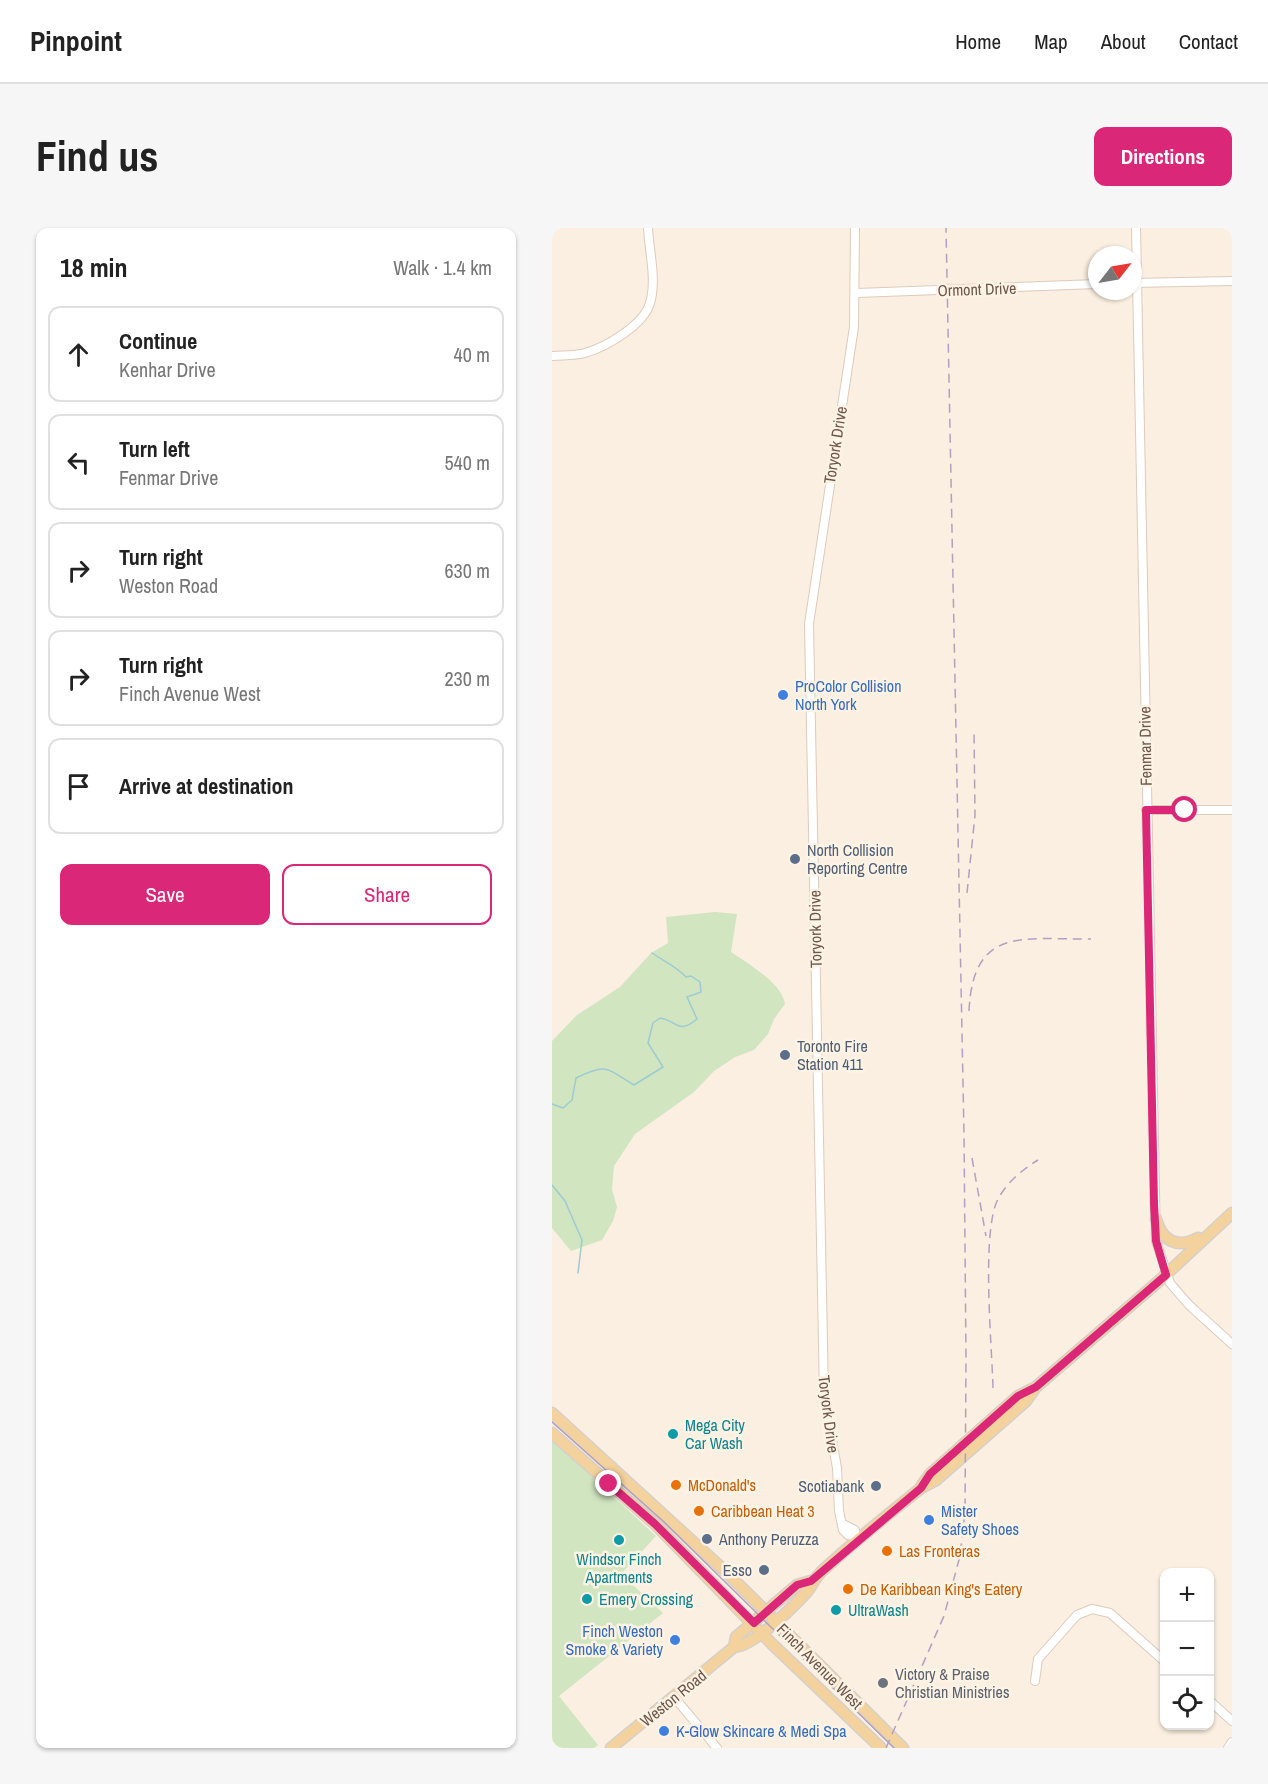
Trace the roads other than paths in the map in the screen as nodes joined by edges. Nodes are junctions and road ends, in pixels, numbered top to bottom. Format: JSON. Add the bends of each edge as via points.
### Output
{"nodes":[{"id":1,"x":648,"y":228,"type":"edge"},
{"id":2,"x":855,"y":228,"type":"edge"},
{"id":3,"x":1136,"y":228,"type":"edge"},
{"id":4,"x":1136,"y":246,"type":"edge"},
{"id":5,"x":1232,"y":281,"type":"edge"},
{"id":6,"x":1142,"y":283,"type":"edge"},
{"id":7,"x":1088,"y":284,"type":"edge"},
{"id":8,"x":857,"y":293,"type":"junction"},
{"id":9,"x":1135,"y":300,"type":"edge"},
{"id":10,"x":552,"y":356,"type":"edge"},
{"id":11,"x":1146,"y":810,"type":"junction"},
{"id":12,"x":1232,"y":810,"type":"edge"},
{"id":13,"x":1232,"y":1213,"type":"edge"},
{"id":14,"x":1156,"y":1219,"type":"junction"},
{"id":15,"x":1209,"y":1232,"type":"junction"},
{"id":16,"x":1166,"y":1275,"type":"junction"},
{"id":17,"x":1232,"y":1344,"type":"edge"},
{"id":18,"x":552,"y":1413,"type":"edge"},
{"id":19,"x":552,"y":1433,"type":"edge"},
{"id":20,"x":856,"y":1538,"type":"junction"},
{"id":21,"x":811,"y":1581,"type":"junction"},
{"id":22,"x":767,"y":1612,"type":"junction"},
{"id":23,"x":775,"y":1622,"type":"junction"},
{"id":24,"x":754,"y":1623,"type":"junction"},
{"id":25,"x":761,"y":1632,"type":"junction"},
{"id":26,"x":734,"y":1647,"type":"junction"},
{"id":27,"x":1160,"y":1657,"type":"edge"},
{"id":28,"x":1035,"y":1681,"type":"dead end"},
{"id":29,"x":674,"y":1697,"type":"junction"},
{"id":30,"x":1214,"y":1705,"type":"edge"},
{"id":31,"x":1232,"y":1721,"type":"edge"},
{"id":32,"x":1232,"y":1742,"type":"edge"},
{"id":33,"x":611,"y":1748,"type":"edge"},
{"id":34,"x":717,"y":1748,"type":"edge"},
{"id":35,"x":881,"y":1748,"type":"edge"},
{"id":36,"x":903,"y":1748,"type":"edge"},
{"id":37,"x":1228,"y":1748,"type":"edge"}],
"edges":[{"from":1,"to":10,"type":"street","via":[[650,305],[640,318],[593,350]]},
{"from":2,"to":8,"type":"street","name":"Toryork Drive"},
{"from":3,"to":4,"type":"street","name":"Fenmar Drive"},
{"from":5,"to":6,"type":"street"},
{"from":7,"to":8,"type":"street","name":"Ormont Drive"},
{"from":8,"to":20,"type":"street","name":"Toryork Drive","via":[[809,624],[824,1395],[837,1468],[838,1511],[843,1524],[855,1530]]},
{"from":9,"to":11,"type":"street","name":"Fenmar Drive"},
{"from":11,"to":12,"type":"street"},
{"from":11,"to":14,"type":"street","name":"Fenmar Drive"},
{"from":13,"to":15,"type":"main road","name":"Weston Road"},
{"from":14,"to":15,"type":"main road","via":[[1162,1236],[1178,1244],[1189,1243]]},
{"from":14,"to":16,"type":"street","name":"Fenmar Drive","via":[[1156,1241]]},
{"from":15,"to":16,"type":"main road","name":"Weston Road"},
{"from":16,"to":17,"type":"street","name":"Fenmar Drive","via":[[1189,1305]]},
{"from":16,"to":20,"type":"main road","name":"Weston Road","via":[[936,1480]]},
{"from":18,"to":22,"type":"main road","name":"Finch Avenue West"},
{"from":19,"to":24,"type":"main road","name":"Finch Avenue West","via":[[655,1524]]},
{"from":20,"to":21,"type":"main road","name":"Weston Road"},
{"from":21,"to":22,"type":"main road","name":"Weston Road","via":[[797,1585]]},
{"from":21,"to":23,"type":"main road","name":"Weston Road","via":[[806,1594]]},
{"from":22,"to":23,"type":"main road","name":"Finch Avenue West"},
{"from":22,"to":24,"type":"main road","name":"Weston Road"},
{"from":23,"to":25,"type":"main road","name":"Weston Road"},
{"from":23,"to":36,"type":"main road","name":"Finch Avenue West"},
{"from":24,"to":25,"type":"main road","name":"Finch Avenue West"},
{"from":24,"to":26,"type":"main road","name":"Weston Road","via":[[736,1637]]},
{"from":25,"to":26,"type":"main road","name":"Weston Road","via":[[744,1647]]},
{"from":25,"to":35,"type":"main road","name":"Finch Avenue West"},
{"from":26,"to":29,"type":"main road","name":"Weston Road"},
{"from":27,"to":28,"type":"street","via":[[1110,1613],[1092,1609],[1077,1615],[1038,1659]]},
{"from":29,"to":33,"type":"main road","name":"Weston Road"},
{"from":29,"to":34,"type":"street"},
{"from":30,"to":31,"type":"street"},
{"from":32,"to":37,"type":"street"}]}
